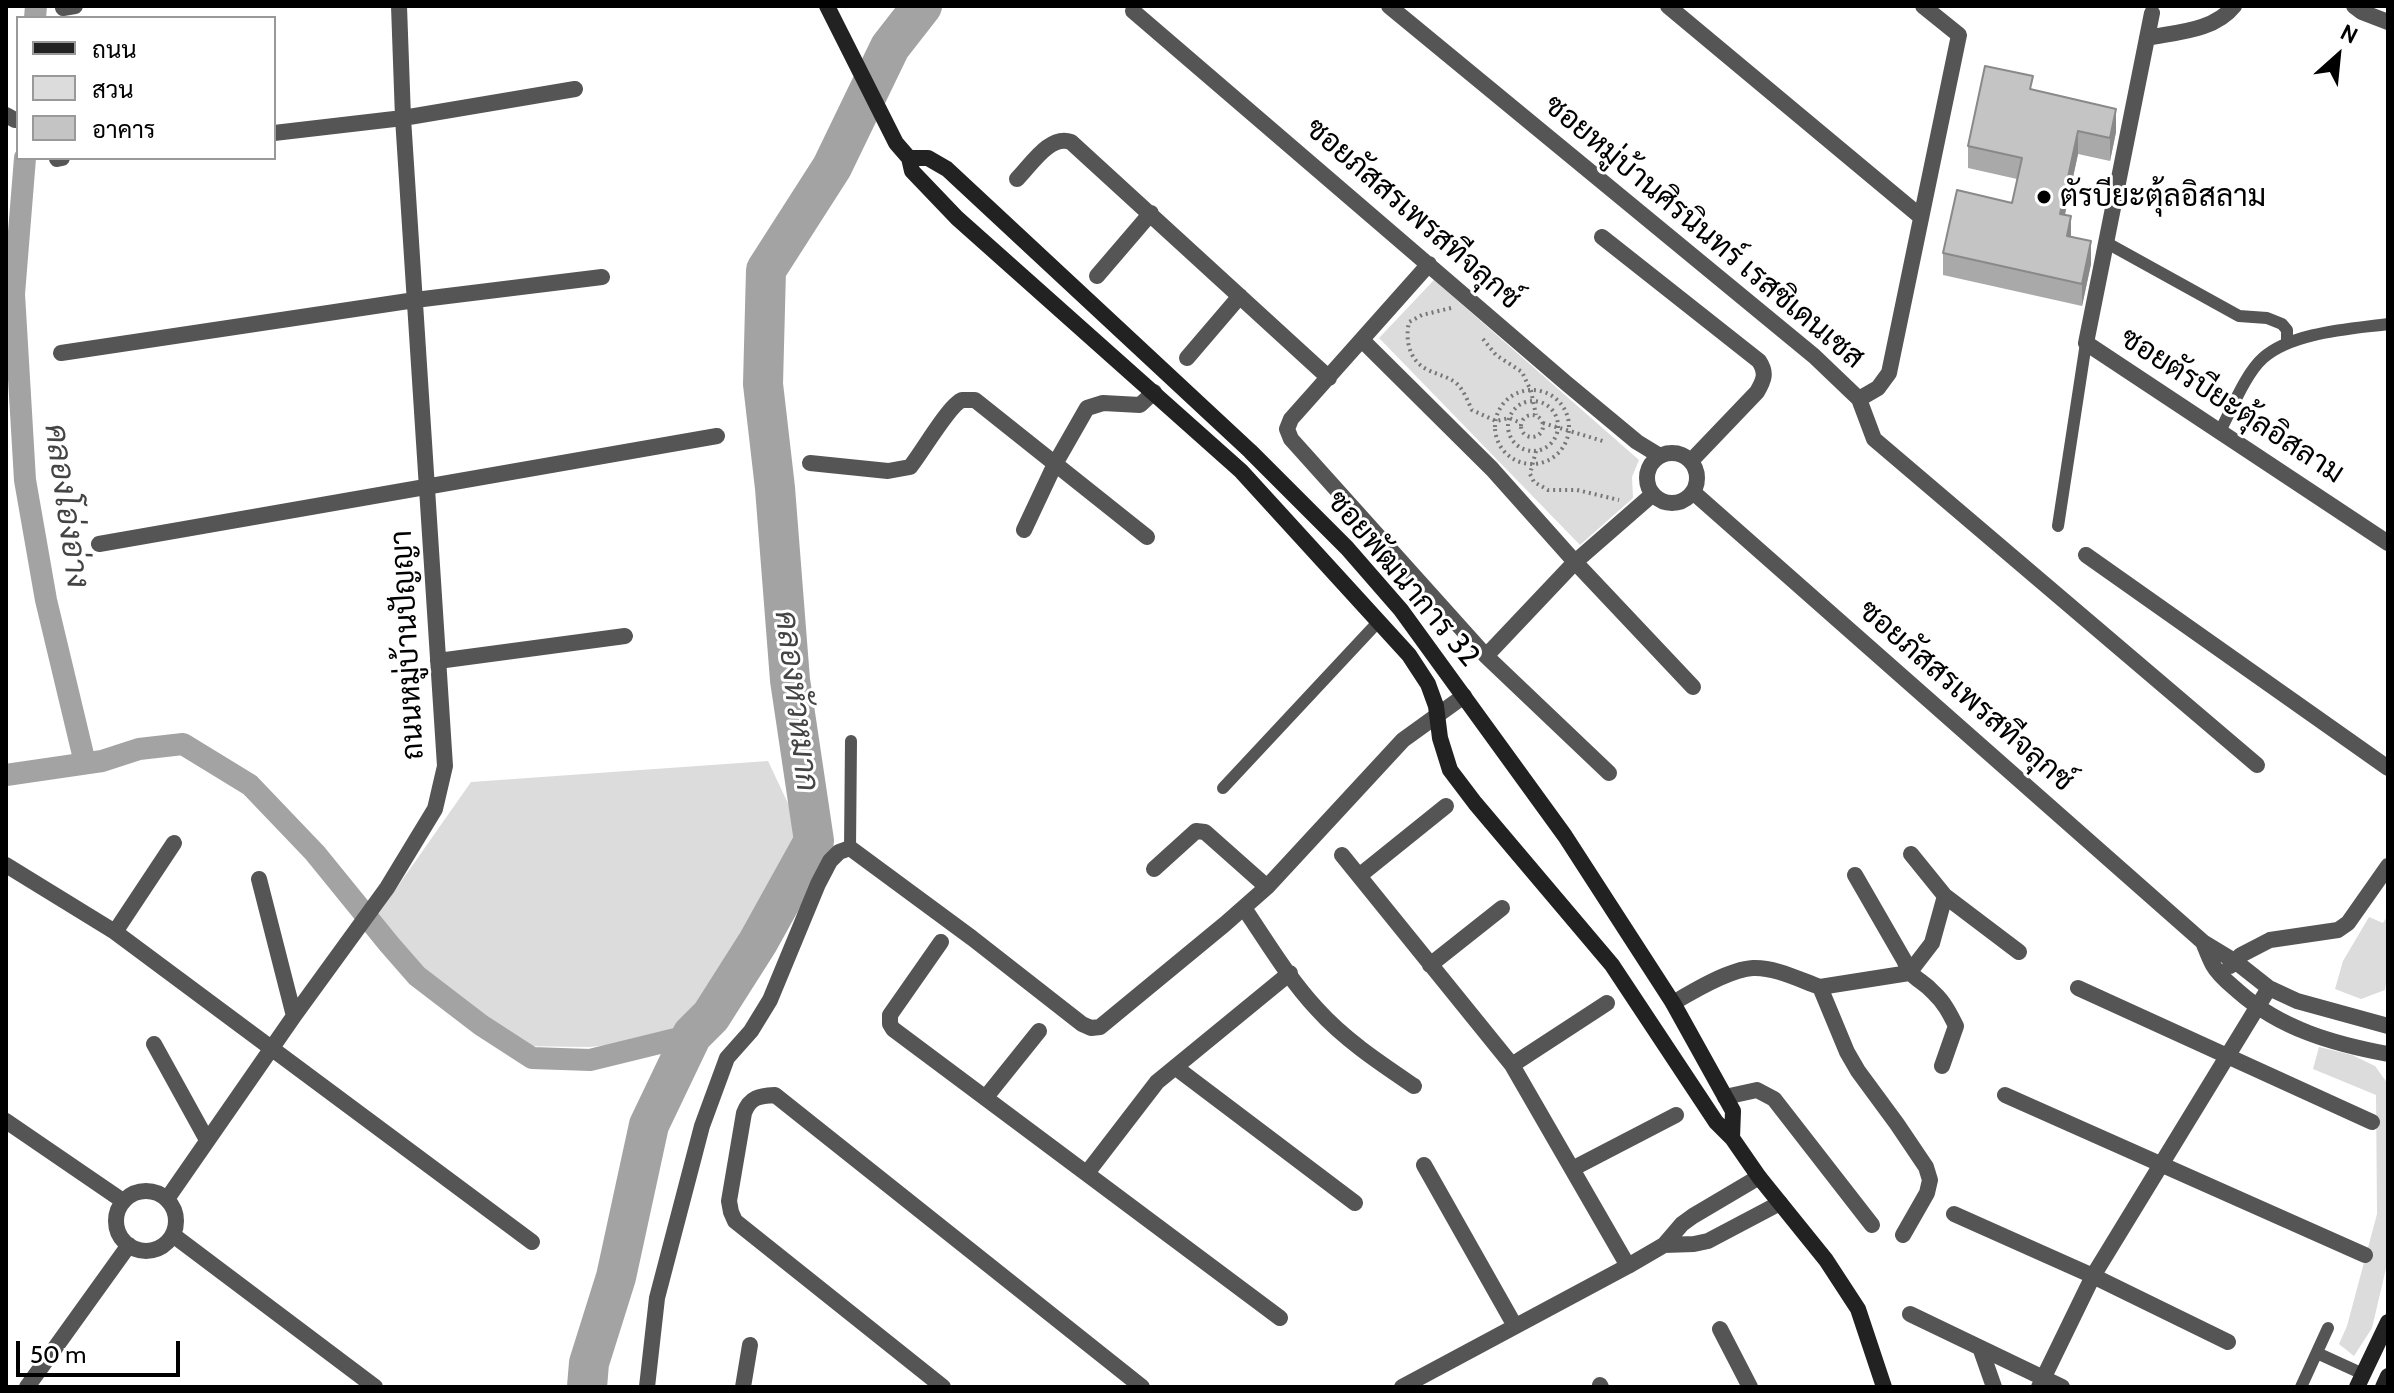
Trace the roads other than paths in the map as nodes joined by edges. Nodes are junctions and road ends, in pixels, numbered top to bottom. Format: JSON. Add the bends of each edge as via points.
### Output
{"nodes":[{"id":1,"x":399,"y":6,"type":"edge"},
{"id":2,"x":1389,"y":6,"type":"edge"},
{"id":3,"x":1668,"y":6,"type":"edge"},
{"id":4,"x":1923,"y":6,"type":"edge"},
{"id":5,"x":2234,"y":6,"type":"edge"},
{"id":6,"x":2354,"y":6,"type":"edge"},
{"id":7,"x":828,"y":10,"type":"edge"},
{"id":8,"x":1133,"y":11,"type":"dead end"},
{"id":9,"x":2152,"y":13,"type":"dead end"},
{"id":10,"x":2388,"y":22,"type":"edge"},
{"id":11,"x":2147,"y":38,"type":"junction"},
{"id":12,"x":575,"y":89,"type":"dead end"},
{"id":13,"x":403,"y":118,"type":"junction"},
{"id":14,"x":276,"y":133,"type":"edge"},
{"id":15,"x":909,"y":158,"type":"junction"},
{"id":16,"x":1017,"y":179,"type":"dead end"},
{"id":17,"x":1151,"y":213,"type":"junction"},
{"id":18,"x":1921,"y":217,"type":"junction"},
{"id":19,"x":1602,"y":237,"type":"dead end"},
{"id":20,"x":2107,"y":243,"type":"junction"},
{"id":21,"x":1429,"y":264,"type":"junction"},
{"id":22,"x":1097,"y":276,"type":"dead end"},
{"id":23,"x":602,"y":277,"type":"dead end"},
{"id":24,"x":1240,"y":296,"type":"junction"},
{"id":25,"x":415,"y":300,"type":"junction"},
{"id":26,"x":2388,"y":324,"type":"edge"},
{"id":27,"x":1363,"y":341,"type":"junction"},
{"id":28,"x":2086,"y":343,"type":"junction"},
{"id":29,"x":2287,"y":343,"type":"junction"},
{"id":30,"x":61,"y":353,"type":"dead end"},
{"id":31,"x":1187,"y":358,"type":"dead end"},
{"id":32,"x":1329,"y":378,"type":"junction"},
{"id":33,"x":1154,"y":392,"type":"junction"},
{"id":34,"x":1859,"y":399,"type":"junction"},
{"id":35,"x":2219,"y":433,"type":"junction"},
{"id":36,"x":717,"y":436,"type":"dead end"},
{"id":37,"x":1660,"y":456,"type":"junction"},
{"id":38,"x":1691,"y":461,"type":"junction"},
{"id":39,"x":810,"y":463,"type":"dead end"},
{"id":40,"x":1055,"y":464,"type":"junction"},
{"id":41,"x":427,"y":488,"type":"junction"},
{"id":42,"x":1693,"y":492,"type":"junction"},
{"id":43,"x":1653,"y":494,"type":"junction"},
{"id":44,"x":2058,"y":526,"type":"dead end"},
{"id":45,"x":1024,"y":530,"type":"dead end"},
{"id":46,"x":1147,"y":537,"type":"dead end"},
{"id":47,"x":2388,"y":543,"type":"edge"},
{"id":48,"x":99,"y":544,"type":"dead end"},
{"id":49,"x":2086,"y":555,"type":"dead end"},
{"id":50,"x":1575,"y":562,"type":"junction"},
{"id":51,"x":1379,"y":621,"type":"junction"},
{"id":52,"x":625,"y":636,"type":"dead end"},
{"id":53,"x":1486,"y":656,"type":"junction"},
{"id":54,"x":438,"y":661,"type":"junction"},
{"id":55,"x":1693,"y":687,"type":"dead end"},
{"id":56,"x":1464,"y":696,"type":"junction"},
{"id":57,"x":1437,"y":717,"type":"junction"},
{"id":58,"x":851,"y":741,"type":"dead end"},
{"id":59,"x":2257,"y":765,"type":"dead end"},
{"id":60,"x":2388,"y":768,"type":"edge"},
{"id":61,"x":1609,"y":773,"type":"dead end"},
{"id":62,"x":1223,"y":788,"type":"dead end"},
{"id":63,"x":1446,"y":806,"type":"dead end"},
{"id":64,"x":174,"y":843,"type":"dead end"},
{"id":65,"x":850,"y":848,"type":"junction"},
{"id":66,"x":1911,"y":854,"type":"dead end"},
{"id":67,"x":1342,"y":855,"type":"dead end"},
{"id":68,"x":6,"y":865,"type":"edge"},
{"id":69,"x":2388,"y":866,"type":"edge"},
{"id":70,"x":1154,"y":869,"type":"dead end"},
{"id":71,"x":1855,"y":875,"type":"dead end"},
{"id":72,"x":1359,"y":876,"type":"junction"},
{"id":73,"x":259,"y":879,"type":"dead end"},
{"id":74,"x":1267,"y":887,"type":"junction"},
{"id":75,"x":1945,"y":896,"type":"junction"},
{"id":76,"x":1244,"y":908,"type":"junction"},
{"id":77,"x":1502,"y":908,"type":"dead end"},
{"id":78,"x":115,"y":932,"type":"junction"},
{"id":79,"x":941,"y":942,"type":"dead end"},
{"id":80,"x":2203,"y":942,"type":"junction"},
{"id":81,"x":2019,"y":952,"type":"dead end"},
{"id":82,"x":2236,"y":961,"type":"junction"},
{"id":83,"x":1430,"y":965,"type":"junction"},
{"id":84,"x":1290,"y":973,"type":"junction"},
{"id":85,"x":1909,"y":973,"type":"junction"},
{"id":86,"x":2221,"y":976,"type":"junction"},
{"id":87,"x":1820,"y":987,"type":"junction"},
{"id":88,"x":2078,"y":988,"type":"dead end"},
{"id":89,"x":2269,"y":988,"type":"junction"},
{"id":90,"x":1607,"y":1003,"type":"dead end"},
{"id":91,"x":1673,"y":1003,"type":"junction"},
{"id":92,"x":2257,"y":1008,"type":"junction"},
{"id":93,"x":294,"y":1016,"type":"junction"},
{"id":94,"x":2388,"y":1026,"type":"edge"},
{"id":95,"x":1039,"y":1031,"type":"dead end"},
{"id":96,"x":154,"y":1044,"type":"dead end"},
{"id":97,"x":271,"y":1048,"type":"junction"},
{"id":98,"x":2388,"y":1054,"type":"edge"},
{"id":99,"x":2227,"y":1056,"type":"junction"},
{"id":100,"x":1512,"y":1065,"type":"junction"},
{"id":101,"x":1942,"y":1066,"type":"dead end"},
{"id":102,"x":1175,"y":1067,"type":"junction"},
{"id":103,"x":1414,"y":1086,"type":"dead end"},
{"id":104,"x":2005,"y":1095,"type":"dead end"},
{"id":105,"x":986,"y":1097,"type":"junction"},
{"id":106,"x":1725,"y":1097,"type":"junction"},
{"id":107,"x":1676,"y":1115,"type":"dead end"},
{"id":108,"x":6,"y":1121,"type":"edge"},
{"id":109,"x":2372,"y":1122,"type":"dead end"},
{"id":110,"x":1732,"y":1138,"type":"junction"},
{"id":111,"x":207,"y":1140,"type":"junction"},
{"id":112,"x":2162,"y":1164,"type":"junction"},
{"id":113,"x":1424,"y":1165,"type":"dead end"},
{"id":114,"x":1572,"y":1169,"type":"junction"},
{"id":115,"x":1087,"y":1173,"type":"junction"},
{"id":116,"x":1759,"y":1177,"type":"junction"},
{"id":117,"x":167,"y":1199,"type":"junction"},
{"id":118,"x":123,"y":1201,"type":"junction"},
{"id":119,"x":1355,"y":1203,"type":"dead end"},
{"id":120,"x":1780,"y":1203,"type":"junction"},
{"id":121,"x":1954,"y":1214,"type":"dead end"},
{"id":122,"x":1872,"y":1225,"type":"dead end"},
{"id":123,"x":173,"y":1235,"type":"junction"},
{"id":124,"x":1903,"y":1235,"type":"dead end"},
{"id":125,"x":532,"y":1242,"type":"dead end"},
{"id":126,"x":129,"y":1245,"type":"junction"},
{"id":127,"x":1664,"y":1245,"type":"junction"},
{"id":128,"x":2365,"y":1255,"type":"dead end"},
{"id":129,"x":1628,"y":1266,"type":"junction"},
{"id":130,"x":2093,"y":1276,"type":"junction"},
{"id":131,"x":1910,"y":1314,"type":"dead end"},
{"id":132,"x":1280,"y":1318,"type":"dead end"},
{"id":133,"x":2388,"y":1322,"type":"edge"},
{"id":134,"x":1515,"y":1326,"type":"junction"},
{"id":135,"x":2328,"y":1328,"type":"dead end"},
{"id":136,"x":1720,"y":1329,"type":"dead end"},
{"id":137,"x":2228,"y":1342,"type":"dead end"},
{"id":138,"x":750,"y":1345,"type":"dead end"},
{"id":139,"x":1981,"y":1350,"type":"junction"},
{"id":140,"x":2317,"y":1353,"type":"junction"},
{"id":141,"x":2388,"y":1376,"type":"edge"},
{"id":142,"x":2360,"y":1380,"type":"edge"},
{"id":143,"x":2041,"y":1382,"type":"edge"},
{"id":144,"x":27,"y":1387,"type":"edge"},
{"id":145,"x":375,"y":1387,"type":"edge"},
{"id":146,"x":647,"y":1387,"type":"edge"},
{"id":147,"x":743,"y":1387,"type":"edge"},
{"id":148,"x":943,"y":1387,"type":"edge"},
{"id":149,"x":1142,"y":1387,"type":"edge"},
{"id":150,"x":1402,"y":1387,"type":"edge"},
{"id":151,"x":1750,"y":1387,"type":"edge"},
{"id":152,"x":1884,"y":1387,"type":"edge"},
{"id":153,"x":1994,"y":1387,"type":"edge"},
{"id":154,"x":2062,"y":1387,"type":"edge"},
{"id":155,"x":2301,"y":1387,"type":"edge"},
{"id":156,"x":2383,"y":1387,"type":"edge"}],
"edges":[{"from":1,"to":13,"type":"street","name":"ถนนหมู่บ้านปัญญา"},
{"from":2,"to":34,"type":"street","name":"ซอยหมู่บ้านศิรนินทร์ เรสซิเดนเซส","via":[[1814,356]]},
{"from":3,"to":18,"type":"street"},
{"from":4,"to":18,"type":"street","via":[[1959,35]]},
{"from":5,"to":11,"type":"street","via":[[2216,22]]},
{"from":6,"to":10,"type":"street"},
{"from":7,"to":15,"type":"street","name":"ซอยพัฒนาการ 32","via":[[896,143]]},
{"from":8,"to":21,"type":"street","name":"ซอยภัสสรเพรสทีจลุกซ์"},
{"from":9,"to":11,"type":"street","name":"ซอยตัรบียะตุ้ลอิสลาม"},
{"from":11,"to":20,"type":"street","name":"ซอยตัรบียะตุ้ลอิสลาม","via":[[2123,122]]},
{"from":12,"to":13,"type":"street"},
{"from":13,"to":14,"type":"street"},
{"from":13,"to":25,"type":"street","name":"ถนนหมู่บ้านปัญญา"},
{"from":15,"to":33,"type":"street","name":"ซอยพัฒนาการ 32","via":[[912,171],[957,218]]},
{"from":15,"to":56,"type":"street","name":"ซอยพัฒนาการ 32","via":[[928,158],[947,169],[1250,451],[1347,548]]},
{"from":16,"to":17,"type":"street","via":[[1053,142],[1063,139]]},
{"from":17,"to":22,"type":"street"},
{"from":17,"to":24,"type":"street"},
{"from":18,"to":34,"type":"street","via":[[1889,373],[1878,388]]},
{"from":19,"to":38,"type":"street","via":[[1765,369],[1757,392]]},
{"from":20,"to":28,"type":"street","name":"ซอยตัรบียะตุ้ลอิสลาม"},
{"from":20,"to":29,"type":"lane","via":[[2239,316],[2282,324]]},
{"from":21,"to":27,"type":"street"},
{"from":21,"to":37,"type":"street","name":"ซอยภัสสรเพรสทีจลุกซ์"},
{"from":23,"to":25,"type":"street"},
{"from":24,"to":31,"type":"street"},
{"from":24,"to":32,"type":"street"},
{"from":25,"to":30,"type":"street"},
{"from":25,"to":41,"type":"street","name":"ถนนหมู่บ้านปัญญา"},
{"from":26,"to":29,"type":"lane"},
{"from":27,"to":32,"type":"street"},
{"from":27,"to":50,"type":"street","via":[[1492,469]]},
{"from":28,"to":35,"type":"street","name":"ซอยตัรบียะตุ้ลอิสลาม"},
{"from":28,"to":44,"type":"lane"},
{"from":29,"to":35,"type":"lane","via":[[2262,358]]},
{"from":32,"to":53,"type":"street","via":[[1291,419],[1291,439]]},
{"from":33,"to":40,"type":"street","via":[[1140,405],[1103,403],[1087,408]]},
{"from":33,"to":51,"type":"street","name":"ซอยพัฒนาการ 32","via":[[1241,471]]},
{"from":34,"to":59,"type":"street","name":"ซอยหมู่บ้านศิรนินทร์ เรสซิเดนเซส","via":[[1874,439]]},
{"from":35,"to":47,"type":"street","name":"ซอยตัรบียะตุ้ลอิสลาม"},
{"from":36,"to":41,"type":"street"},
{"from":37,"to":38,"type":"street","name":"ซอยภัสสรเพรสทีจลุกซ์","via":[[1676,453]]},
{"from":37,"to":43,"type":"street","via":[[1648,473]]},
{"from":38,"to":42,"type":"street","via":[[1697,477]]},
{"from":39,"to":40,"type":"street","via":[[888,471],[910,467],[950,410],[962,400],[975,400]]},
{"from":40,"to":45,"type":"street"},
{"from":40,"to":46,"type":"street"},
{"from":41,"to":48,"type":"street"},
{"from":41,"to":54,"type":"street","name":"ถนนหมู่บ้านปัญญา"},
{"from":42,"to":43,"type":"street","via":[[1674,503]]},
{"from":42,"to":80,"type":"street","name":"ซอยภัสสรเพรสทีจลุกซ์"},
{"from":43,"to":50,"type":"street"},
{"from":49,"to":60,"type":"street"},
{"from":50,"to":53,"type":"street"},
{"from":50,"to":55,"type":"street"},
{"from":51,"to":57,"type":"street","name":"ซอยพัฒนาการ 32","via":[[1428,684]]},
{"from":51,"to":62,"type":"lane"},
{"from":52,"to":54,"type":"street"},
{"from":53,"to":61,"type":"street"},
{"from":54,"to":93,"type":"street","name":"ถนนหมู่บ้านปัญญา","via":[[445,766],[435,809],[387,888]]},
{"from":56,"to":57,"type":"street"},
{"from":56,"to":91,"type":"street","name":"ซอยพัฒนาการ 32","via":[[1565,836]]},
{"from":57,"to":74,"type":"street","via":[[1403,740]]},
{"from":57,"to":110,"type":"street","name":"ซอยพัฒนาการ 32","via":[[1450,770],[1612,965],[1716,1122]]},
{"from":58,"to":65,"type":"lane"},
{"from":63,"to":72,"type":"street"},
{"from":64,"to":78,"type":"street"},
{"from":65,"to":76,"type":"street","via":[[1091,1028],[1100,1027]]},
{"from":65,"to":146,"type":"street","via":[[830,861],[770,1000],[727,1058],[702,1126],[657,1298]]},
{"from":66,"to":75,"type":"street"},
{"from":67,"to":72,"type":"street"},
{"from":68,"to":78,"type":"street"},
{"from":69,"to":82,"type":"street","via":[[2338,930],[2270,940]]},
{"from":70,"to":74,"type":"street","via":[[1196,831],[1205,832]]},
{"from":71,"to":85,"type":"street"},
{"from":72,"to":83,"type":"street"},
{"from":73,"to":93,"type":"street"},
{"from":74,"to":76,"type":"street"},
{"from":75,"to":81,"type":"street"},
{"from":75,"to":85,"type":"street","via":[[1932,943]]},
{"from":76,"to":84,"type":"street"},
{"from":77,"to":83,"type":"street"},
{"from":78,"to":97,"type":"street"},
{"from":79,"to":105,"type":"street","via":[[890,1015],[890,1024]]},
{"from":80,"to":82,"type":"street","name":"ซอยภัสสรเพรสทีจลุกซ์"},
{"from":80,"to":86,"type":"street","name":"ซอยภัสสรเพรสทีจลุกซ์"},
{"from":82,"to":86,"type":"street"},
{"from":82,"to":89,"type":"street","name":"ซอยภัสสรเพรสทีจลุกซ์"},
{"from":83,"to":100,"type":"street"},
{"from":84,"to":102,"type":"street"},
{"from":84,"to":103,"type":"street","via":[[1327,1020]]},
{"from":85,"to":87,"type":"street"},
{"from":85,"to":101,"type":"street","via":[[1934,991],[1956,1026]]},
{"from":86,"to":92,"type":"street","name":"ซอยภัสสรเพรสทีจลุกซ์"},
{"from":87,"to":91,"type":"street","via":[[1752,968],[1706,984]]},
{"from":87,"to":124,"type":"street","via":[[1858,1071],[1926,1167],[1927,1193]]},
{"from":88,"to":99,"type":"street"},
{"from":89,"to":92,"type":"street"},
{"from":89,"to":94,"type":"street","name":"ซอยภัสสรเพรสทีจลุกซ์"},
{"from":90,"to":100,"type":"street"},
{"from":91,"to":106,"type":"street","name":"ซอยพัฒนาการ 32"},
{"from":92,"to":98,"type":"street","name":"ซอยภัสสรเพรสทีจลุกซ์","via":[[2321,1039]]},
{"from":92,"to":99,"type":"street"},
{"from":93,"to":97,"type":"street","name":"ถนนหมู่บ้านปัญญา"},
{"from":95,"to":105,"type":"street"},
{"from":96,"to":111,"type":"street"},
{"from":97,"to":111,"type":"street","name":"ถนนหมู่บ้านปัญญา"},
{"from":97,"to":125,"type":"street"},
{"from":99,"to":109,"type":"street"},
{"from":99,"to":112,"type":"street"},
{"from":100,"to":114,"type":"street"},
{"from":102,"to":115,"type":"street","via":[[1149,1091]]},
{"from":102,"to":119,"type":"street"},
{"from":104,"to":112,"type":"street"},
{"from":105,"to":115,"type":"street"},
{"from":106,"to":110,"type":"street","name":"ซอยพัฒนาการ 32","via":[[1733,1111]]},
{"from":106,"to":122,"type":"street","via":[[1757,1090],[1774,1099]]},
{"from":107,"to":114,"type":"street"},
{"from":108,"to":118,"type":"street"},
{"from":110,"to":116,"type":"street","name":"ซอยพัฒนาการ 32"},
{"from":111,"to":117,"type":"street","name":"ถนนหมู่บ้านปัญญา"},
{"from":112,"to":128,"type":"street"},
{"from":112,"to":130,"type":"street"},
{"from":113,"to":134,"type":"street"},
{"from":114,"to":129,"type":"street"},
{"from":115,"to":132,"type":"street"},
{"from":116,"to":120,"type":"street","name":"ซอยพัฒนาการ 32"},
{"from":116,"to":127,"type":"street","via":[[1693,1216]]},
{"from":117,"to":118,"type":"street","via":[[140,1191]]},
{"from":117,"to":123,"type":"street","via":[[176,1216]]},
{"from":118,"to":126,"type":"street","via":[[117,1230]]},
{"from":120,"to":127,"type":"street","via":[[1708,1241]]},
{"from":120,"to":152,"type":"street","name":"ซอยพัฒนาการ 32","via":[[1858,1309]]},
{"from":121,"to":130,"type":"street"},
{"from":123,"to":126,"type":"street","via":[[158,1248]]},
{"from":123,"to":145,"type":"street"},
{"from":126,"to":144,"type":"street"},
{"from":127,"to":129,"type":"street"},
{"from":129,"to":134,"type":"street"},
{"from":130,"to":137,"type":"street"},
{"from":130,"to":143,"type":"street"},
{"from":131,"to":139,"type":"street"},
{"from":133,"to":142,"type":"street"},
{"from":134,"to":150,"type":"street"},
{"from":135,"to":140,"type":"lane"},
{"from":136,"to":151,"type":"street"},
{"from":138,"to":147,"type":"street"},
{"from":139,"to":143,"type":"street"},
{"from":139,"to":153,"type":"street"},
{"from":140,"to":142,"type":"lane"},
{"from":140,"to":155,"type":"lane"},
{"from":141,"to":156,"type":"street"},
{"from":143,"to":154,"type":"street"},
{"from":148,"to":149,"type":"street","via":[[735,1221],[729,1201],[744,1113],[753,1098],[775,1095]]}]}
